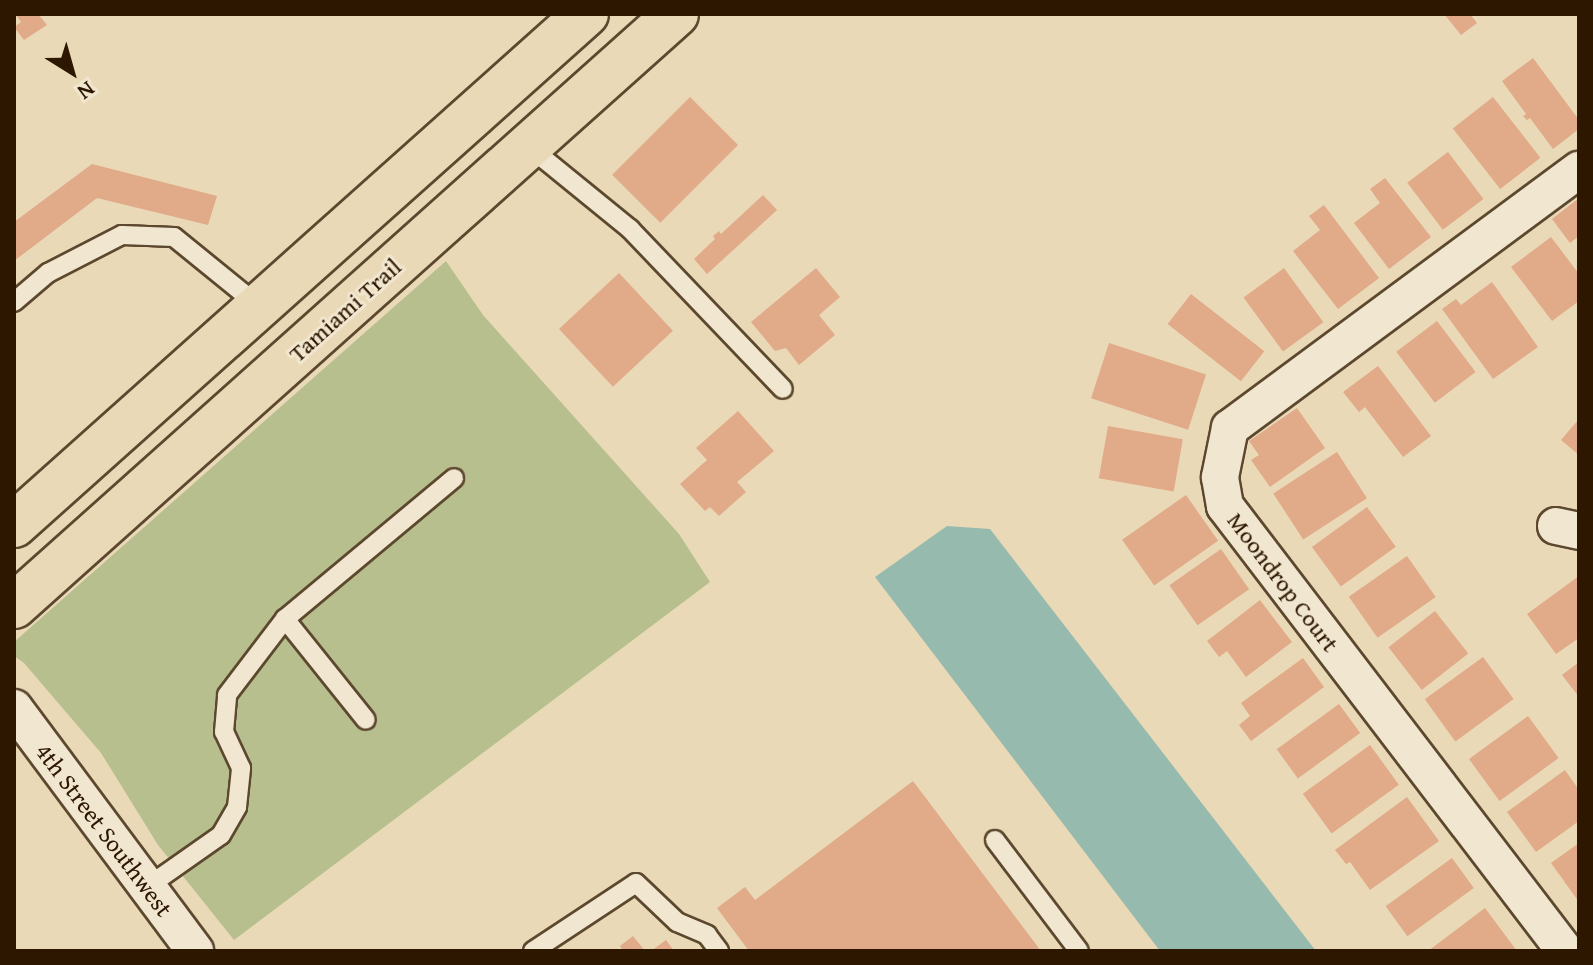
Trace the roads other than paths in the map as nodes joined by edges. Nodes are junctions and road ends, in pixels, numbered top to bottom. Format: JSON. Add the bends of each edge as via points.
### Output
{"nodes":[{"id":1,"x":676,"y":14,"type":"edge"},
{"id":2,"x":578,"y":17,"type":"edge"},
{"id":3,"x":528,"y":146,"type":"junction"},
{"id":4,"x":1579,"y":170,"type":"edge"},
{"id":5,"x":14,"y":302,"type":"edge"},
{"id":6,"x":259,"y":306,"type":"junction"},
{"id":7,"x":783,"y":389,"type":"dead end"},
{"id":8,"x":454,"y":478,"type":"dead end"},
{"id":9,"x":20,"y":509,"type":"edge"},
{"id":10,"x":14,"y":606,"type":"edge"},
{"id":11,"x":285,"y":619,"type":"junction"},
{"id":12,"x":14,"y":708,"type":"edge"},
{"id":13,"x":366,"y":720,"type":"dead end"},
{"id":14,"x":995,"y":840,"type":"dead end"},
{"id":15,"x":147,"y":887,"type":"junction"},
{"id":16,"x":195,"y":951,"type":"edge"},
{"id":17,"x":533,"y":951,"type":"edge"},
{"id":18,"x":719,"y":951,"type":"edge"},
{"id":19,"x":1079,"y":951,"type":"edge"},
{"id":20,"x":1565,"y":951,"type":"edge"}],
"edges":[{"from":1,"to":3,"type":"main road","name":"Tamiami Trail"},
{"from":2,"to":6,"type":"main road"},
{"from":3,"to":7,"type":"lane","via":[[630,229]]},
{"from":3,"to":10,"type":"main road","name":"Tamiami Trail"},
{"from":4,"to":20,"type":"street","name":"Moondrop Court","via":[[1230,428],[1220,477],[1225,506]]},
{"from":5,"to":6,"type":"lane","via":[[48,273],[122,235],[174,237]]},
{"from":6,"to":9,"type":"main road"},
{"from":8,"to":11,"type":"lane"},
{"from":11,"to":13,"type":"lane"},
{"from":11,"to":15,"type":"lane","via":[[227,695],[224,732],[241,768],[237,807],[221,835]]},
{"from":12,"to":15,"type":"street","name":"4th Street Southwest"},
{"from":14,"to":19,"type":"lane"},
{"from":15,"to":16,"type":"street","name":"4th Street Southwest"},
{"from":17,"to":18,"type":"lane","via":[[636,883],[677,922],[707,935]]}]}
